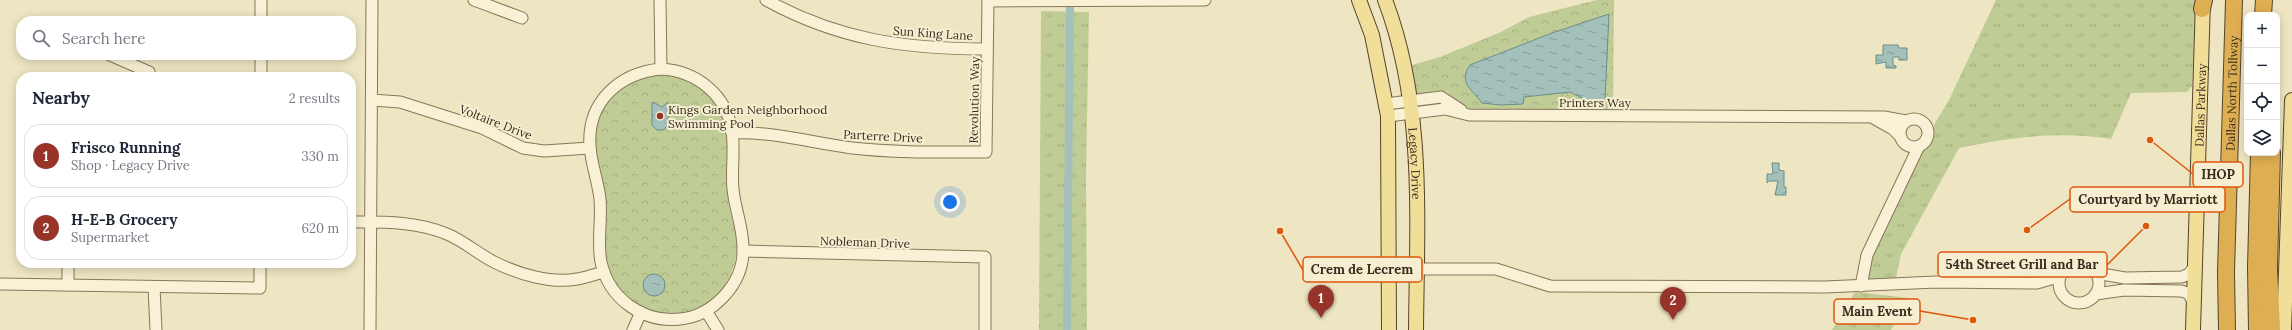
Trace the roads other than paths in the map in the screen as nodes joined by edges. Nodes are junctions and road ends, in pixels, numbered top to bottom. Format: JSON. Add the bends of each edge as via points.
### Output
{"nodes":[{"id":1,"x":261,"y":0,"type":"edge"},
{"id":2,"x":372,"y":0,"type":"edge"},
{"id":3,"x":474,"y":0,"type":"edge"},
{"id":4,"x":660,"y":0,"type":"edge"},
{"id":5,"x":766,"y":0,"type":"edge"},
{"id":6,"x":988,"y":0,"type":"edge"},
{"id":7,"x":1205,"y":0,"type":"edge"},
{"id":8,"x":1359,"y":0,"type":"edge"},
{"id":9,"x":1385,"y":0,"type":"edge"},
{"id":10,"x":2234,"y":0,"type":"edge"},
{"id":11,"x":2264,"y":0,"type":"edge"},
{"id":12,"x":1047,"y":1,"type":"edge"},
{"id":13,"x":2203,"y":3,"type":"edge"},
{"id":14,"x":2263,"y":12,"type":"edge"},
{"id":15,"x":261,"y":16,"type":"edge"},
{"id":16,"x":522,"y":18,"type":"dead end"},
{"id":17,"x":987,"y":49,"type":"junction"},
{"id":18,"x":122,"y":60,"type":"edge"},
{"id":19,"x":261,"y":60,"type":"edge"},
{"id":20,"x":661,"y":69,"type":"junction"},
{"id":21,"x":150,"y":72,"type":"edge"},
{"id":22,"x":261,"y":72,"type":"edge"},
{"id":23,"x":372,"y":100,"type":"junction"},
{"id":24,"x":2292,"y":100,"type":"edge"},
{"id":25,"x":1412,"y":107,"type":"junction"},
{"id":26,"x":1387,"y":110,"type":"junction"},
{"id":27,"x":1873,"y":118,"type":"junction"},
{"id":28,"x":1906,"y":121,"type":"junction"},
{"id":29,"x":732,"y":133,"type":"junction"},
{"id":30,"x":1902,"y":139,"type":"junction"},
{"id":31,"x":1919,"y":146,"type":"junction"},
{"id":32,"x":590,"y":148,"type":"junction"},
{"id":33,"x":986,"y":152,"type":"joint"},
{"id":34,"x":2259,"y":156,"type":"edge"},
{"id":35,"x":2272,"y":156,"type":"edge"},
{"id":36,"x":1905,"y":173,"type":"junction"},
{"id":37,"x":356,"y":222,"type":"edge"},
{"id":38,"x":371,"y":222,"type":"junction"},
{"id":39,"x":743,"y":251,"type":"junction"},
{"id":40,"x":2194,"y":267,"type":"junction"},
{"id":41,"x":68,"y":268,"type":"edge"},
{"id":42,"x":260,"y":268,"type":"edge"},
{"id":43,"x":1389,"y":269,"type":"junction"},
{"id":44,"x":1417,"y":269,"type":"junction"},
{"id":45,"x":604,"y":272,"type":"junction"},
{"id":46,"x":2063,"y":273,"type":"junction"},
{"id":47,"x":2096,"y":273,"type":"junction"},
{"id":48,"x":2037,"y":283,"type":"junction"},
{"id":49,"x":0,"y":284,"type":"edge"},
{"id":50,"x":68,"y":286,"type":"junction"},
{"id":51,"x":1861,"y":286,"type":"junction"},
{"id":52,"x":154,"y":287,"type":"junction"},
{"id":53,"x":2063,"y":294,"type":"junction"},
{"id":54,"x":2096,"y":294,"type":"junction"},
{"id":55,"x":2193,"y":301,"type":"junction"},
{"id":56,"x":706,"y":310,"type":"junction"},
{"id":57,"x":641,"y":312,"type":"junction"},
{"id":58,"x":156,"y":330,"type":"edge"},
{"id":59,"x":370,"y":330,"type":"edge"},
{"id":60,"x":633,"y":330,"type":"edge"},
{"id":61,"x":718,"y":330,"type":"edge"},
{"id":62,"x":986,"y":330,"type":"edge"},
{"id":63,"x":1389,"y":330,"type":"edge"},
{"id":64,"x":1416,"y":330,"type":"edge"},
{"id":65,"x":2193,"y":330,"type":"edge"},
{"id":66,"x":2227,"y":330,"type":"edge"},
{"id":67,"x":2257,"y":330,"type":"edge"},
{"id":68,"x":2272,"y":330,"type":"edge"},
{"id":69,"x":2284,"y":330,"type":"edge"}],
"edges":[{"from":1,"to":15,"type":"street"},
{"from":2,"to":23,"type":"street"},
{"from":3,"to":16,"type":"street"},
{"from":4,"to":20,"type":"street"},
{"from":5,"to":17,"type":"street","name":"Sun King Lane","via":[[796,16],[844,33],[888,44],[935,49]]},
{"from":6,"to":12,"type":"street"},
{"from":6,"to":17,"type":"street","name":"Revolution Way"},
{"from":7,"to":12,"type":"street"},
{"from":8,"to":26,"type":"main road","name":"Legacy Drive","via":[[1372,36]]},
{"from":9,"to":25,"type":"main road","name":"Legacy Drive","via":[[1400,43]]},
{"from":10,"to":66,"type":"highway","name":"Dallas North Tollway","via":[[2226,272]]},
{"from":11,"to":14,"type":"highway"},
{"from":13,"to":40,"type":"main road","name":"Dallas Parkway"},
{"from":17,"to":33,"type":"street","name":"Revolution Way"},
{"from":18,"to":21,"type":"street"},
{"from":19,"to":22,"type":"street"},
{"from":20,"to":29,"type":"street","via":[[682,72],[710,88],[726,110]]},
{"from":20,"to":32,"type":"street","via":[[638,73],[617,84],[606,95],[594,116]]},
{"from":23,"to":32,"type":"street","name":"Voltaire Drive","via":[[400,102],[482,128],[523,148],[544,151]]},
{"from":23,"to":38,"type":"street"},
{"from":24,"to":69,"type":"main road"},
{"from":25,"to":26,"type":"street","name":"Printers Way"},
{"from":25,"to":27,"type":"street","name":"Printers Way","via":[[1445,109],[1469,115]]},
{"from":25,"to":44,"type":"main road","name":"Legacy Drive","via":[[1416,152]]},
{"from":26,"to":43,"type":"main road","name":"Legacy Drive"},
{"from":27,"to":28,"type":"street","name":"Printers Way"},
{"from":27,"to":30,"type":"street","via":[[1893,128]]},
{"from":28,"to":30,"type":"street","via":[[1901,128]]},
{"from":28,"to":31,"type":"street","via":[[1918,119],[1927,127],[1927,138]]},
{"from":29,"to":33,"type":"street","name":"Parterre Drive","via":[[779,135],[816,144],[877,151]]},
{"from":29,"to":39,"type":"street","via":[[733,190]]},
{"from":30,"to":31,"type":"street","via":[[1910,146]]},
{"from":30,"to":36,"type":"street"},
{"from":31,"to":36,"type":"street"},
{"from":32,"to":45,"type":"street","via":[[600,200],[600,261]]},
{"from":34,"to":67,"type":"highway"},
{"from":35,"to":68,"type":"highway","via":[[2269,268]]},
{"from":36,"to":51,"type":"street","via":[[1867,255]]},
{"from":37,"to":38,"type":"street"},
{"from":38,"to":45,"type":"street","via":[[419,225],[448,234],[495,262],[552,280],[577,280]]},
{"from":38,"to":59,"type":"street"},
{"from":39,"to":56,"type":"street","via":[[738,276],[727,294]]},
{"from":39,"to":62,"type":"street","name":"Nobleman Drive","via":[[986,257]]},
{"from":40,"to":47,"type":"street","via":[[2190,274],[2182,277],[2124,278]]},
{"from":40,"to":55,"type":"main road","name":"Dallas Parkway"},
{"from":41,"to":50,"type":"street"},
{"from":42,"to":52,"type":"street","via":[[260,288]]},
{"from":43,"to":44,"type":"main road"},
{"from":43,"to":63,"type":"main road","name":"Legacy Drive"},
{"from":44,"to":51,"type":"street","via":[[1496,270],[1550,286]]},
{"from":44,"to":64,"type":"main road","name":"Legacy Drive"},
{"from":45,"to":57,"type":"street","via":[[614,293]]},
{"from":46,"to":47,"type":"street","via":[[2068,267],[2078,264],[2089,266]]},
{"from":46,"to":48,"type":"street","via":[[2051,280]]},
{"from":46,"to":53,"type":"street","via":[[2060,283]]},
{"from":47,"to":54,"type":"street","via":[[2099,283]]},
{"from":48,"to":51,"type":"street","via":[[1936,282]]},
{"from":48,"to":53,"type":"street"},
{"from":49,"to":50,"type":"street"},
{"from":50,"to":52,"type":"street"},
{"from":52,"to":58,"type":"street"},
{"from":53,"to":54,"type":"street","via":[[2069,300],[2079,303],[2090,300]]},
{"from":54,"to":55,"type":"street","via":[[2124,290],[2181,291],[2188,293]]},
{"from":55,"to":65,"type":"main road","name":"Dallas Parkway"},
{"from":56,"to":57,"type":"street","via":[[693,317],[680,319],[653,317]]},
{"from":56,"to":61,"type":"street"},
{"from":57,"to":60,"type":"street"}]}
